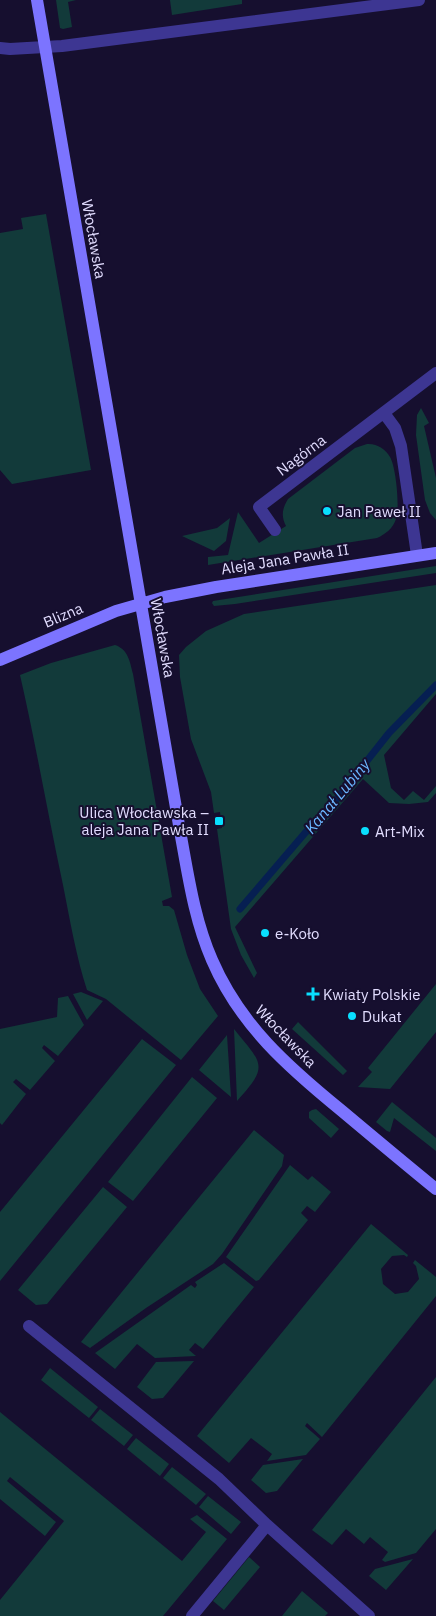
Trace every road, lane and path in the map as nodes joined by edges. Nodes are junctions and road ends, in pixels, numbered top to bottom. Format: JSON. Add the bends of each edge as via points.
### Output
{"nodes":[{"id":1,"x":37,"y":0,"type":"edge"},
{"id":2,"x":419,"y":0,"type":"edge"},
{"id":3,"x":0,"y":48,"type":"edge"},
{"id":4,"x":44,"y":48,"type":"junction"},
{"id":5,"x":436,"y":373,"type":"edge"},
{"id":6,"x":384,"y":413,"type":"junction"},
{"id":7,"x":275,"y":530,"type":"dead end"},
{"id":8,"x":436,"y":553,"type":"edge"},
{"id":9,"x":417,"y":555,"type":"junction"},
{"id":10,"x":141,"y":604,"type":"junction"},
{"id":11,"x":0,"y":660,"type":"edge"},
{"id":12,"x":436,"y":1189,"type":"edge"},
{"id":13,"x":29,"y":1326,"type":"dead end"},
{"id":14,"x":267,"y":1525,"type":"junction"},
{"id":15,"x":192,"y":1616,"type":"edge"},
{"id":16,"x":369,"y":1616,"type":"edge"}],
"edges":[{"from":1,"to":4,"type":"street","name":"Włocławska"},
{"from":2,"to":4,"type":"street"},
{"from":3,"to":4,"type":"street"},
{"from":4,"to":10,"type":"street","name":"Włocławska"},
{"from":5,"to":6,"type":"street","name":"Nagórna"},
{"from":6,"to":7,"type":"street","name":"Nagórna","via":[[259,507]]},
{"from":6,"to":9,"type":"street","via":[[395,428],[401,446]]},
{"from":8,"to":9,"type":"street","name":"Aleja Jana Pawła II"},
{"from":9,"to":10,"type":"street","name":"Aleja Jana Pawła II","via":[[216,587]]},
{"from":10,"to":11,"type":"street","name":"Blizna","via":[[91,620]]},
{"from":10,"to":12,"type":"street","name":"Włocławska","via":[[192,898],[204,940],[222,980],[250,1025],[285,1062]]},
{"from":13,"to":14,"type":"street","via":[[219,1480]]},
{"from":14,"to":15,"type":"street"},
{"from":14,"to":16,"type":"street"}]}
